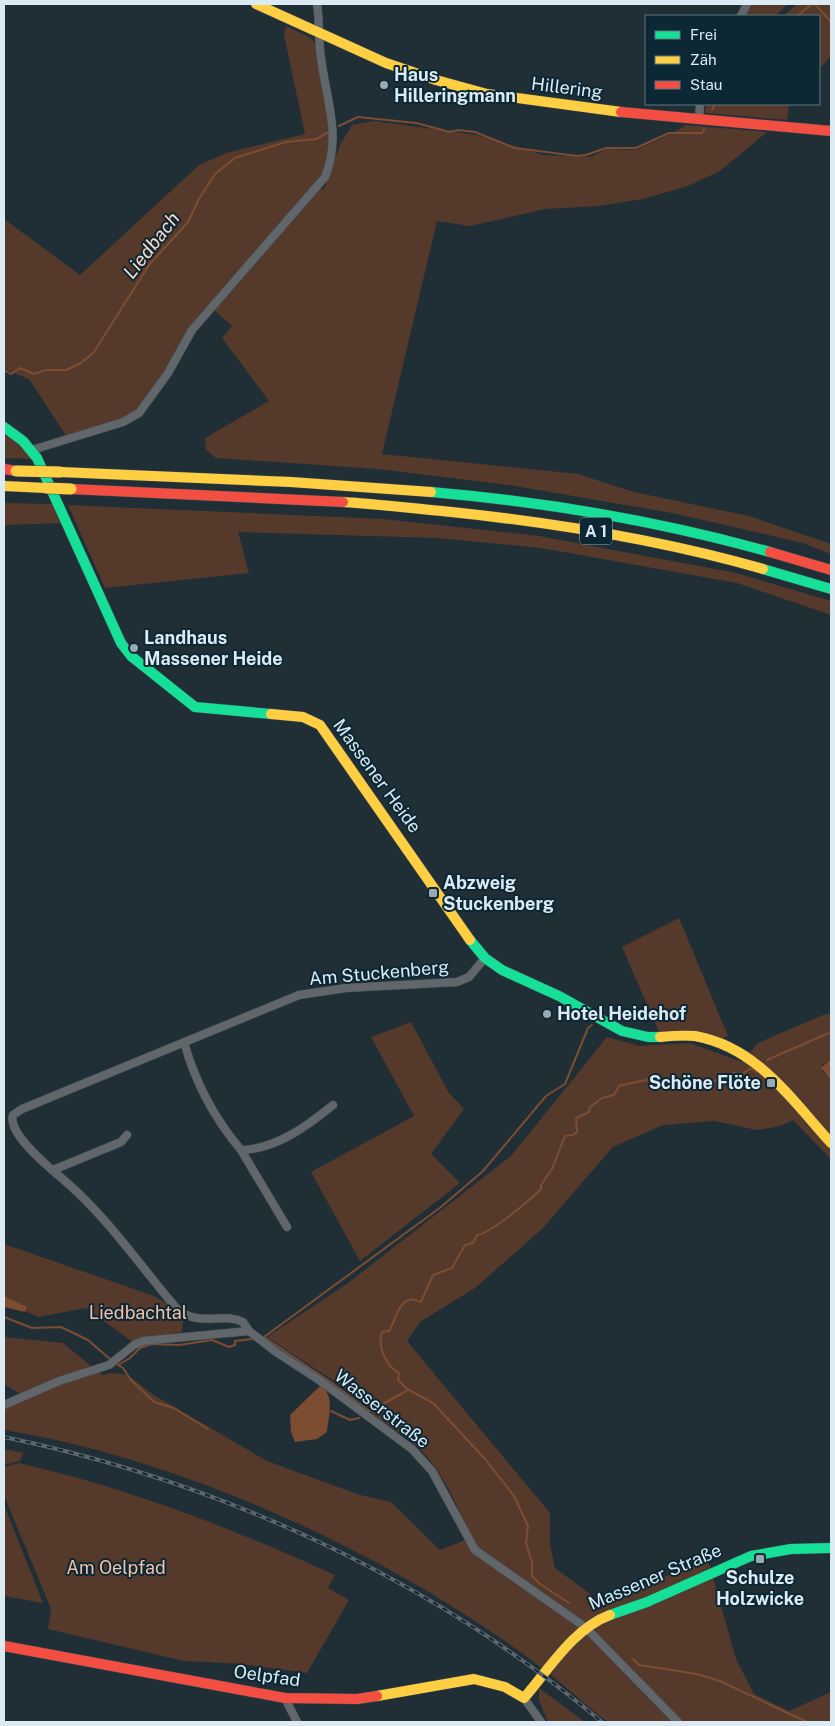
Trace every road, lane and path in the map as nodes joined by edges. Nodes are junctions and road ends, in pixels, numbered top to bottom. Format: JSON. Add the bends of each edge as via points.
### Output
{"nodes":[{"id":1,"x":256,"y":4,"type":"edge"},
{"id":2,"x":317,"y":4,"type":"edge"},
{"id":3,"x":320,"y":34,"type":"junction"},
{"id":4,"x":700,"y":105,"type":"edge"},
{"id":5,"x":700,"y":119,"type":"junction"},
{"id":6,"x":831,"y":131,"type":"edge"},
{"id":7,"x":4,"y":428,"type":"edge"},
{"id":8,"x":32,"y":450,"type":"junction"},
{"id":9,"x":4,"y":470,"type":"edge"},
{"id":10,"x":4,"y":486,"type":"edge"},
{"id":11,"x":831,"y":570,"type":"edge"},
{"id":12,"x":831,"y":589,"type":"edge"},
{"id":13,"x":485,"y":958,"type":"junction"},
{"id":14,"x":184,"y":1042,"type":"junction"},
{"id":15,"x":333,"y":1105,"type":"dead end"},
{"id":16,"x":127,"y":1135,"type":"dead end"},
{"id":17,"x":831,"y":1143,"type":"edge"},
{"id":18,"x":241,"y":1150,"type":"junction"},
{"id":19,"x":53,"y":1170,"type":"junction"},
{"id":20,"x":287,"y":1227,"type":"dead end"},
{"id":21,"x":248,"y":1329,"type":"junction"},
{"id":22,"x":4,"y":1405,"type":"edge"},
{"id":23,"x":831,"y":1548,"type":"edge"},
{"id":24,"x":585,"y":1627,"type":"junction"},
{"id":25,"x":4,"y":1646,"type":"edge"},
{"id":26,"x":285,"y":1698,"type":"junction"},
{"id":27,"x":524,"y":1698,"type":"junction"},
{"id":28,"x":297,"y":1722,"type":"edge"},
{"id":29,"x":541,"y":1722,"type":"edge"},
{"id":30,"x":678,"y":1722,"type":"edge"}],
"edges":[{"from":1,"to":3,"type":"main road","name":"Hillering"},
{"from":2,"to":3,"type":"street"},
{"from":3,"to":5,"type":"main road","name":"Hillering","via":[[386,63],[487,94],[546,104]]},
{"from":3,"to":8,"type":"street","via":[[320,56],[334,129],[325,177],[192,330],[168,373],[139,413],[123,422]]},
{"from":4,"to":5,"type":"street"},
{"from":5,"to":6,"type":"main road","name":"Hillering"},
{"from":7,"to":8,"type":"main road","name":"Massener Heide"},
{"from":8,"to":13,"type":"main road","name":"Massener Heide","via":[[126,651],[195,706],[303,717],[320,725]]},
{"from":9,"to":11,"type":"main road","number":"A 1","bridge":true,"via":[[365,486],[522,501],[718,538]]},
{"from":10,"to":12,"type":"main road","number":"A 1","bridge":true,"via":[[355,503],[520,519],[680,548],[793,576]]},
{"from":13,"to":14,"type":"street","name":"Am Stuckenberg","via":[[464,980],[309,992]]},
{"from":13,"to":17,"type":"main road","name":"Massener Heide","via":[[502,970],[631,1035],[692,1036],[737,1050],[774,1080]]},
{"from":14,"to":18,"type":"street","via":[[193,1073],[205,1096]]},
{"from":14,"to":19,"type":"street","name":"Am Stuckenberg","via":[[15,1112],[12,1117],[16,1130]]},
{"from":15,"to":18,"type":"street","via":[[312,1122],[274,1144]]},
{"from":16,"to":19,"type":"street","via":[[120,1142]]},
{"from":18,"to":20,"type":"street"},
{"from":19,"to":21,"type":"street","name":"Am Stuckenberg","via":[[102,1215],[178,1310],[190,1317],[239,1320]]},
{"from":21,"to":22,"type":"street","via":[[147,1340],[134,1345],[109,1365],[59,1381]]},
{"from":21,"to":24,"type":"street","name":"Wasserstraße","via":[[412,1449],[432,1471],[475,1550]]},
{"from":23,"to":24,"type":"main road","name":"Massener Straße","via":[[791,1548],[751,1556],[647,1602],[604,1616]]},
{"from":24,"to":27,"type":"main road","name":"Massener Straße"},
{"from":24,"to":30,"type":"street","name":"Wasserstraße"},
{"from":25,"to":26,"type":"main road","name":"Oelpfad"},
{"from":26,"to":27,"type":"main road","name":"Oelpfad","via":[[357,1699],[474,1679],[505,1687]]},
{"from":26,"to":28,"type":"street"},
{"from":27,"to":29,"type":"street"}]}
